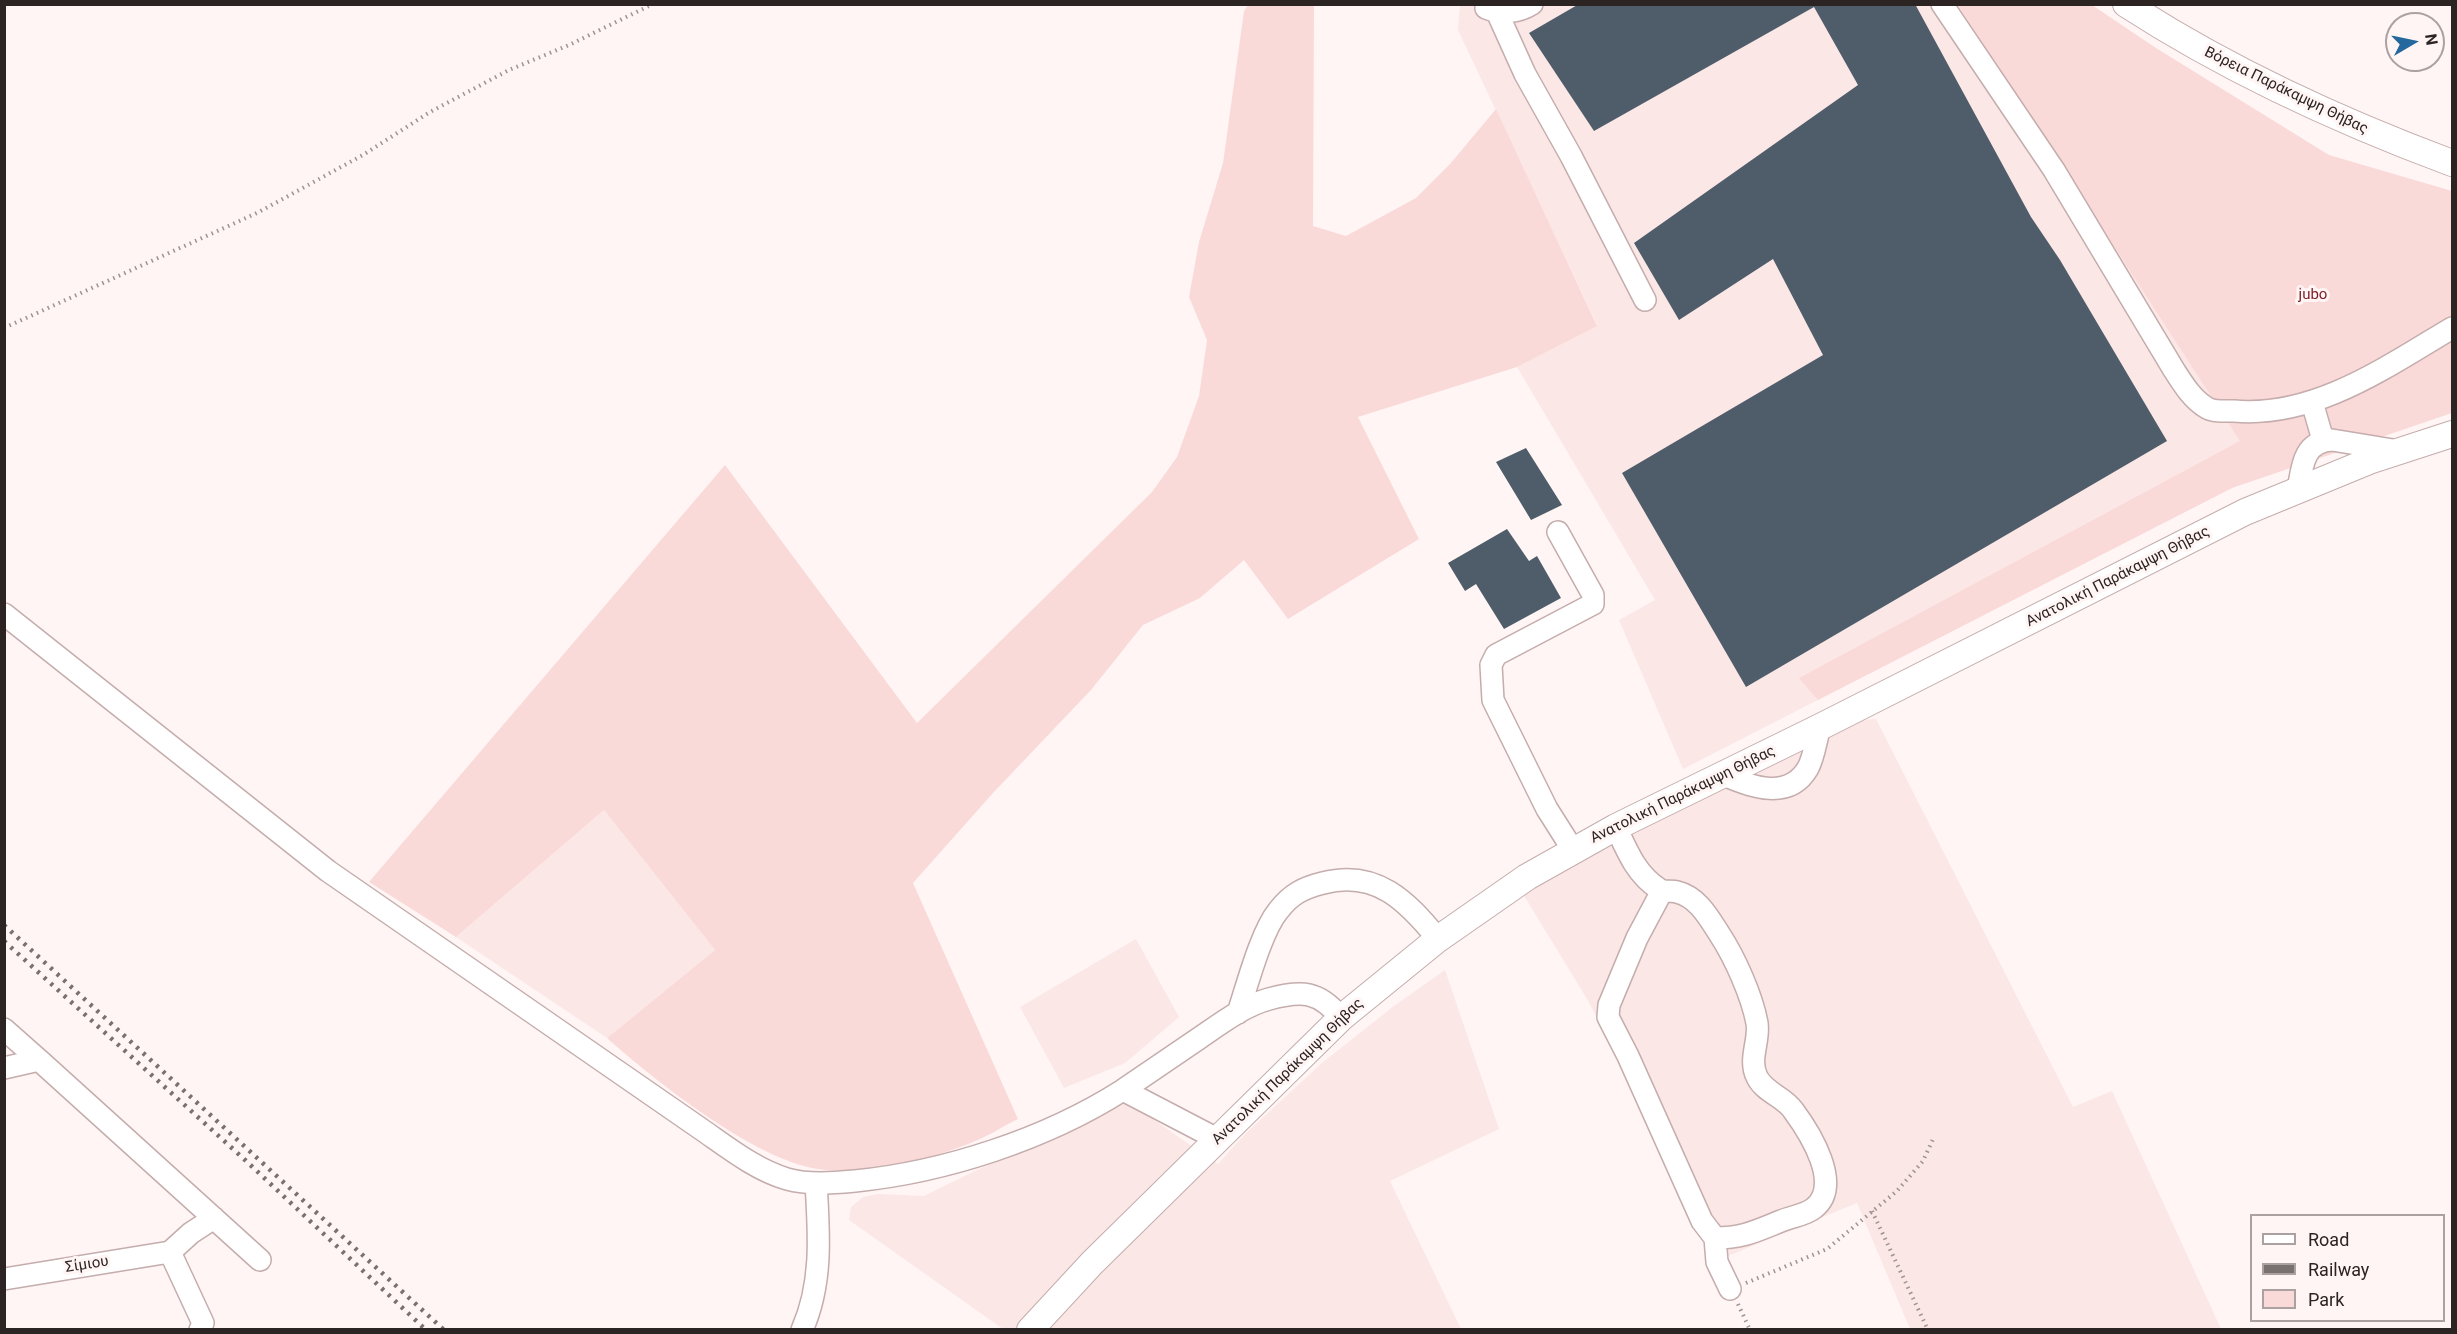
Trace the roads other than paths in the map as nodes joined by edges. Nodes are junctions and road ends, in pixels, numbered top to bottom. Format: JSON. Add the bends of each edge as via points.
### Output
{"nodes":[{"id":1,"x":1532,"y":4,"type":"edge"},
{"id":2,"x":1942,"y":4,"type":"edge"},
{"id":3,"x":2126,"y":4,"type":"edge"},
{"id":4,"x":1491,"y":8,"type":"edge"},
{"id":5,"x":2452,"y":163,"type":"edge"},
{"id":6,"x":1645,"y":300,"type":"dead end"},
{"id":7,"x":2452,"y":328,"type":"edge"},
{"id":8,"x":2312,"y":402,"type":"junction"},
{"id":9,"x":2452,"y":434,"type":"edge"},
{"id":10,"x":2323,"y":440,"type":"junction"},
{"id":11,"x":2399,"y":451,"type":"junction"},
{"id":12,"x":2298,"y":490,"type":"junction"},
{"id":13,"x":1558,"y":532,"type":"dead end"},
{"id":14,"x":4,"y":615,"type":"edge"},
{"id":15,"x":1820,"y":728,"type":"junction"},
{"id":16,"x":1724,"y":775,"type":"junction"},
{"id":17,"x":1616,"y":827,"type":"junction"},
{"id":18,"x":1573,"y":850,"type":"junction"},
{"id":19,"x":1662,"y":891,"type":"junction"},
{"id":20,"x":1438,"y":939,"type":"junction"},
{"id":21,"x":1238,"y":1013,"type":"junction"},
{"id":22,"x":1341,"y":1018,"type":"junction"},
{"id":23,"x":4,"y":1029,"type":"edge"},
{"id":24,"x":39,"y":1060,"type":"junction"},
{"id":25,"x":4,"y":1068,"type":"edge"},
{"id":26,"x":1123,"y":1090,"type":"junction"},
{"id":27,"x":1217,"y":1139,"type":"junction"},
{"id":28,"x":816,"y":1183,"type":"junction"},
{"id":29,"x":214,"y":1218,"type":"junction"},
{"id":30,"x":1715,"y":1238,"type":"junction"},
{"id":31,"x":170,"y":1252,"type":"junction"},
{"id":32,"x":260,"y":1260,"type":"dead end"},
{"id":33,"x":4,"y":1279,"type":"edge"},
{"id":34,"x":1730,"y":1289,"type":"road end"},
{"id":35,"x":200,"y":1329,"type":"edge"},
{"id":36,"x":802,"y":1329,"type":"edge"},
{"id":37,"x":1030,"y":1329,"type":"edge"}],
"edges":[{"from":1,"to":4,"type":"street","via":[[1522,10]]},
{"from":2,"to":8,"type":"street","via":[[2054,170],[2190,394],[2209,409],[2258,413]]},
{"from":3,"to":5,"type":"main road","name":"Βόρεια Παράκαμψη Θήβας","via":[[2202,50],[2276,88],[2373,134]]},
{"from":4,"to":6,"type":"street"},
{"from":7,"to":8,"type":"street","via":[[2350,387]]},
{"from":8,"to":10,"type":"street"},
{"from":9,"to":11,"type":"main road","name":"Ανατολική Παράκαμψη Θήβας"},
{"from":10,"to":11,"type":"street"},
{"from":10,"to":12,"type":"street","via":[[2304,459]]},
{"from":11,"to":12,"type":"main road","name":"Ανατολική Παράκαμψη Θήβας"},
{"from":12,"to":15,"type":"main road","name":"Ανατολική Παράκαμψη Θήβας","via":[[2245,512]]},
{"from":13,"to":18,"type":"street","via":[[1593,595],[1593,604],[1496,655],[1491,665],[1492,688],[1493,700],[1547,809]]},
{"from":14,"to":28,"type":"street","via":[[328,871],[467,969],[737,1154],[787,1179]]},
{"from":15,"to":16,"type":"main road","name":"Ανατολική Παράκαμψη Θήβας"},
{"from":15,"to":16,"type":"street","via":[[1808,768],[1794,784],[1774,790],[1746,785]]},
{"from":16,"to":17,"type":"main road","name":"Ανατολική Παράκαμψη Θήβας"},
{"from":17,"to":18,"type":"main road","name":"Ανατολική Παράκαμψη Θήβας"},
{"from":17,"to":19,"type":"street","via":[[1632,863]]},
{"from":18,"to":20,"type":"main road","name":"Ανατολική Παράκαμψη Θήβας"},
{"from":19,"to":30,"type":"street","via":[[1628,960],[1609,1005],[1608,1017],[1702,1221]]},
{"from":19,"to":30,"type":"street","via":[[1696,900],[1722,937],[1749,996],[1757,1026],[1753,1061],[1757,1078],[1792,1108],[1827,1174],[1824,1195],[1814,1208],[1737,1238]]},
{"from":20,"to":21,"type":"street","via":[[1400,897],[1376,885],[1340,879],[1300,889],[1277,911]]},
{"from":20,"to":22,"type":"main road","name":"Ανατολική Παράκαμψη Θήβας"},
{"from":21,"to":22,"type":"street","via":[[1289,994],[1310,995],[1328,1002]]},
{"from":21,"to":26,"type":"street"},
{"from":22,"to":27,"type":"main road","name":"Ανατολική Παράκαμψη Θήβας"},
{"from":23,"to":24,"type":"street"},
{"from":24,"to":25,"type":"street"},
{"from":24,"to":29,"type":"street"},
{"from":26,"to":27,"type":"street"},
{"from":26,"to":28,"type":"street","via":[[1074,1118],[954,1162],[882,1178]]},
{"from":27,"to":37,"type":"main road","name":"Ανατολική Παράκαμψη Θήβας"},
{"from":28,"to":36,"type":"street","via":[[818,1263],[815,1293]]},
{"from":29,"to":31,"type":"street"},
{"from":29,"to":32,"type":"street"},
{"from":30,"to":34,"type":"street","via":[[1717,1262]]},
{"from":31,"to":33,"type":"street","name":"Σίμιου"},
{"from":31,"to":35,"type":"street","via":[[203,1323]]}]}
